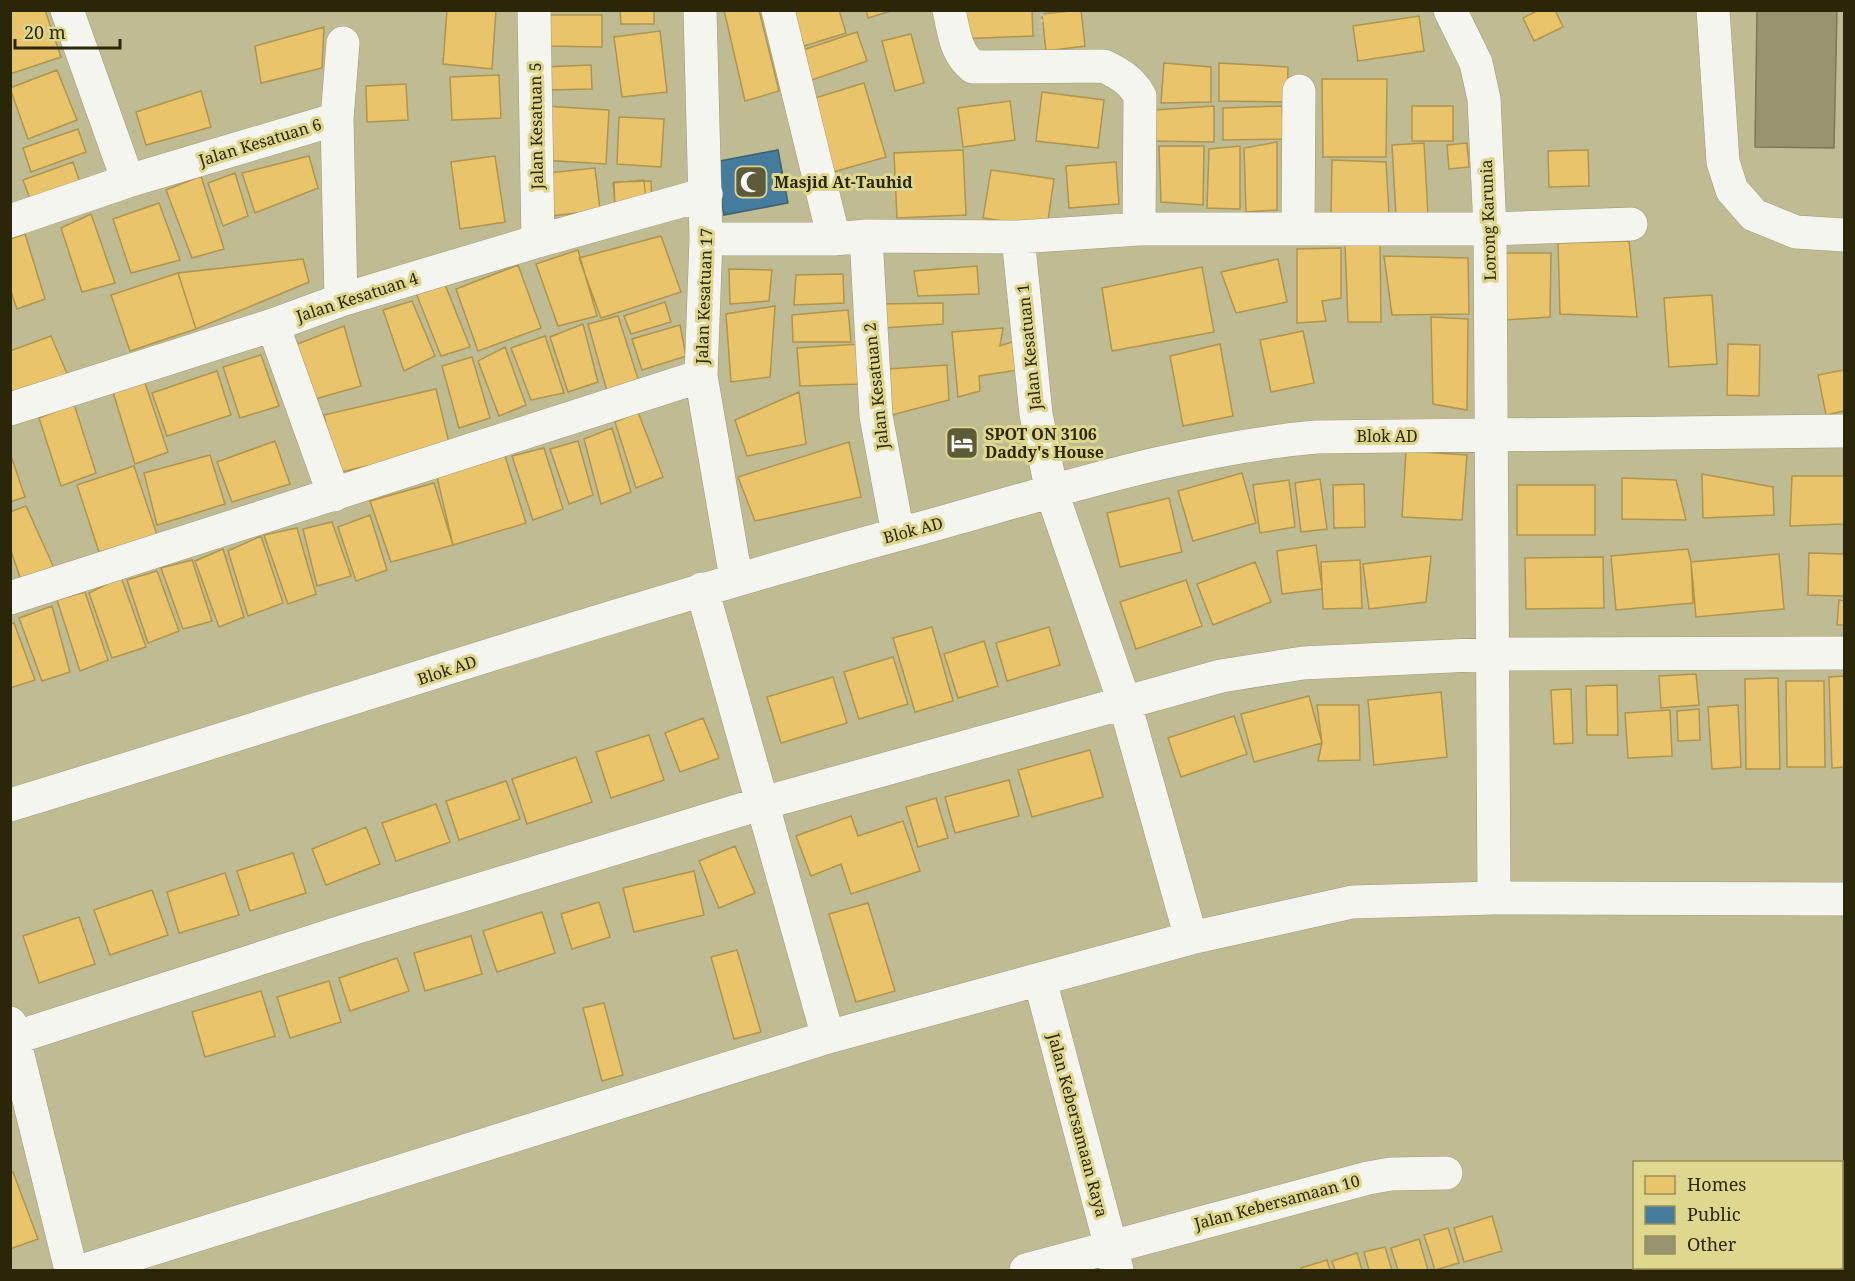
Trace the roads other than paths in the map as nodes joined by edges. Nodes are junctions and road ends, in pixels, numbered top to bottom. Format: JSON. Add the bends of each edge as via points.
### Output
{"nodes":[{"id":1,"x":68,"y":10,"type":"edge"},
{"id":2,"x":534,"y":10,"type":"edge"},
{"id":3,"x":700,"y":10,"type":"edge"},
{"id":4,"x":778,"y":10,"type":"edge"},
{"id":5,"x":949,"y":10,"type":"edge"},
{"id":6,"x":1450,"y":10,"type":"edge"},
{"id":7,"x":1713,"y":10,"type":"edge"},
{"id":8,"x":343,"y":43,"type":"dead end"},
{"id":9,"x":1299,"y":91,"type":"dead end"},
{"id":10,"x":337,"y":119,"type":"junction"},
{"id":11,"x":128,"y":181,"type":"junction"},
{"id":12,"x":706,"y":194,"type":"junction"},
{"id":13,"x":10,"y":220,"type":"edge"},
{"id":14,"x":1631,"y":224,"type":"dead end"},
{"id":15,"x":1139,"y":229,"type":"junction"},
{"id":16,"x":1298,"y":229,"type":"junction"},
{"id":17,"x":1490,"y":229,"type":"junction"},
{"id":18,"x":1845,"y":235,"type":"edge"},
{"id":19,"x":850,"y":237,"type":"junction"},
{"id":20,"x":1017,"y":237,"type":"junction"},
{"id":21,"x":706,"y":239,"type":"junction"},
{"id":22,"x":538,"y":240,"type":"junction"},
{"id":23,"x":341,"y":300,"type":"junction"},
{"id":24,"x":273,"y":325,"type":"junction"},
{"id":25,"x":701,"y":376,"type":"junction"},
{"id":26,"x":10,"y":409,"type":"edge"},
{"id":27,"x":1845,"y":431,"type":"edge"},
{"id":28,"x":1492,"y":436,"type":"junction"},
{"id":29,"x":1052,"y":493,"type":"junction"},
{"id":30,"x":334,"y":495,"type":"junction"},
{"id":31,"x":898,"y":534,"type":"junction"},
{"id":32,"x":736,"y":578,"type":"junction"},
{"id":33,"x":702,"y":589,"type":"junction"},
{"id":34,"x":10,"y":598,"type":"edge"},
{"id":35,"x":1845,"y":653,"type":"edge"},
{"id":36,"x":1492,"y":654,"type":"junction"},
{"id":37,"x":1125,"y":704,"type":"junction"},
{"id":38,"x":764,"y":803,"type":"junction"},
{"id":39,"x":10,"y":805,"type":"edge"},
{"id":40,"x":1494,"y":898,"type":"junction"},
{"id":41,"x":1845,"y":899,"type":"edge"},
{"id":42,"x":1191,"y":938,"type":"junction"},
{"id":43,"x":1040,"y":980,"type":"junction"},
{"id":44,"x":12,"y":1031,"type":"edge"},
{"id":45,"x":828,"y":1037,"type":"junction"},
{"id":46,"x":1446,"y":1173,"type":"dead end"},
{"id":47,"x":1114,"y":1259,"type":"edge"},
{"id":48,"x":71,"y":1270,"type":"edge"},
{"id":49,"x":85,"y":1270,"type":"edge"},
{"id":50,"x":1026,"y":1270,"type":"edge"}],
"edges":[{"from":1,"to":11,"type":"street"},
{"from":2,"to":22,"type":"street","name":"Jalan Kesatuan 5"},
{"from":3,"to":12,"type":"street","name":"Jalan Kesatuan 17"},
{"from":4,"to":19,"type":"street","name":"Jalan Kesatuan 2"},
{"from":5,"to":15,"type":"street","via":[[959,50],[964,61],[973,67],[1104,66],[1133,84],[1140,96]]},
{"from":6,"to":17,"type":"street","name":"Lorong Karunia","via":[[1481,80]]},
{"from":7,"to":18,"type":"street","via":[[1723,162],[1732,190],[1754,215],[1796,232]]},
{"from":8,"to":10,"type":"street"},
{"from":9,"to":16,"type":"street"},
{"from":10,"to":11,"type":"street","name":"Jalan Kesatuan 6"},
{"from":10,"to":23,"type":"street","name":"Jalan Kesatuan 6"},
{"from":11,"to":13,"type":"street","name":"Jalan Kesatuan 6"},
{"from":12,"to":21,"type":"street","name":"Jalan Kesatuan 17"},
{"from":12,"to":22,"type":"street","name":"Jalan Kesatuan 4"},
{"from":14,"to":17,"type":"street"},
{"from":15,"to":16,"type":"street"},
{"from":15,"to":20,"type":"street"},
{"from":16,"to":17,"type":"street"},
{"from":17,"to":28,"type":"street","name":"Lorong Karunia"},
{"from":19,"to":20,"type":"street"},
{"from":19,"to":21,"type":"street"},
{"from":19,"to":31,"type":"street","name":"Jalan Kesatuan 2"},
{"from":20,"to":29,"type":"street","name":"Jalan Kesatuan 1","via":[[1036,414]]},
{"from":21,"to":25,"type":"street","name":"Jalan Kesatuan 17"},
{"from":22,"to":23,"type":"street","name":"Jalan Kesatuan 4"},
{"from":23,"to":24,"type":"street","name":"Jalan Kesatuan 4"},
{"from":24,"to":26,"type":"street","name":"Jalan Kesatuan 4"},
{"from":24,"to":30,"type":"street"},
{"from":25,"to":30,"type":"street"},
{"from":25,"to":32,"type":"street","name":"Jalan Kesatuan 17"},
{"from":27,"to":28,"type":"street","name":"Blok AD"},
{"from":28,"to":29,"type":"street","name":"Blok AD","via":[[1316,437],[1256,442]]},
{"from":28,"to":36,"type":"street","name":"Lorong Karunia"},
{"from":29,"to":31,"type":"street","name":"Blok AD"},
{"from":29,"to":37,"type":"street","name":"Jalan Kesatuan 1"},
{"from":30,"to":34,"type":"street"},
{"from":31,"to":32,"type":"street","name":"Blok AD"},
{"from":32,"to":33,"type":"street","name":"Blok AD"},
{"from":33,"to":38,"type":"street"},
{"from":33,"to":39,"type":"street","name":"Blok AD"},
{"from":35,"to":36,"type":"street"},
{"from":36,"to":37,"type":"street","via":[[1268,667],[1221,676]]},
{"from":36,"to":40,"type":"street","name":"Lorong Karunia"},
{"from":37,"to":38,"type":"street"},
{"from":37,"to":42,"type":"street","name":"Jalan Kesatuan 1"},
{"from":38,"to":44,"type":"street"},
{"from":38,"to":45,"type":"street"},
{"from":40,"to":41,"type":"street"},
{"from":40,"to":42,"type":"street","via":[[1352,902]]},
{"from":42,"to":43,"type":"street"},
{"from":43,"to":45,"type":"street"},
{"from":43,"to":47,"type":"street","name":"Jalan Kebersamaan Raya"},
{"from":44,"to":48,"type":"street"},
{"from":45,"to":49,"type":"street"},
{"from":46,"to":47,"type":"street","name":"Jalan Kebersamaan 10","via":[[1368,1178]]},
{"from":47,"to":50,"type":"street","name":"Jalan Kebersamaan 10"}]}
